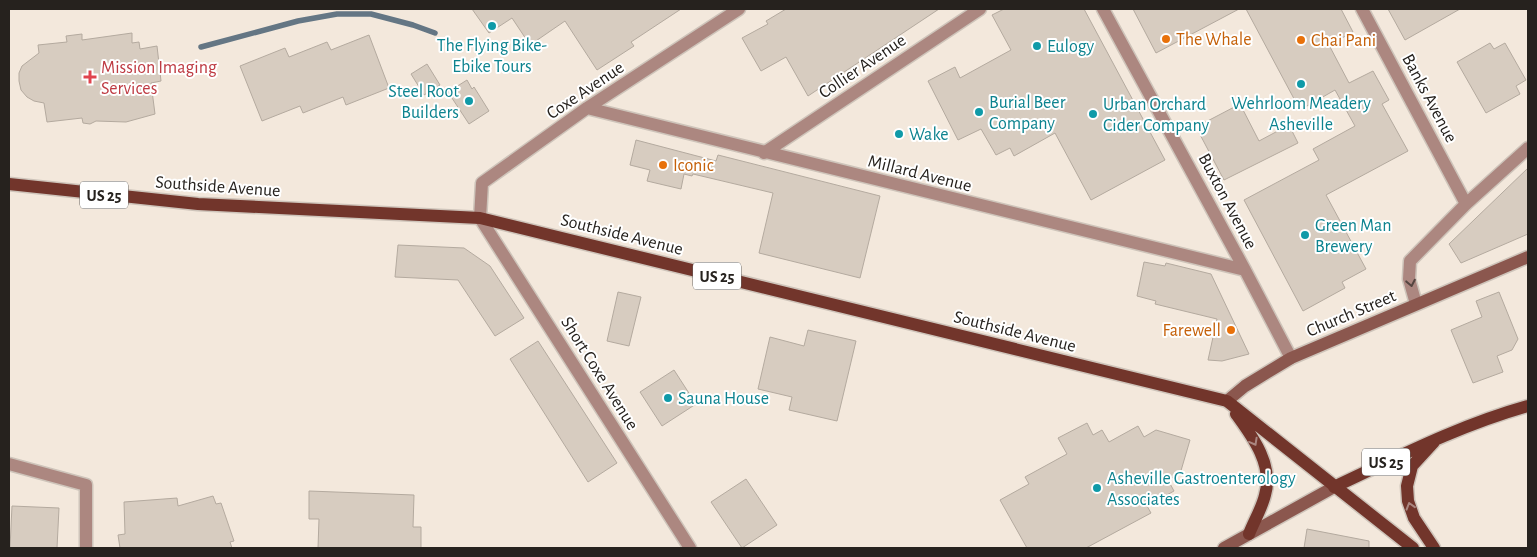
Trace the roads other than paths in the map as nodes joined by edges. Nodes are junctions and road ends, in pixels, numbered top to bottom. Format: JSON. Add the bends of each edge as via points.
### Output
{"nodes":[{"id":1,"x":739,"y":9,"type":"edge"},
{"id":2,"x":980,"y":9,"type":"edge"},
{"id":3,"x":1103,"y":9,"type":"edge"},
{"id":4,"x":1362,"y":9,"type":"edge"},
{"id":5,"x":587,"y":108,"type":"junction"},
{"id":6,"x":1528,"y":148,"type":"edge"},
{"id":7,"x":764,"y":153,"type":"junction"},
{"id":8,"x":9,"y":184,"type":"edge"},
{"id":9,"x":1466,"y":204,"type":"junction"},
{"id":10,"x":480,"y":218,"type":"junction"},
{"id":11,"x":1528,"y":257,"type":"edge"},
{"id":12,"x":1245,"y":270,"type":"junction"},
{"id":13,"x":1416,"y":304,"type":"junction"},
{"id":14,"x":1291,"y":358,"type":"junction"},
{"id":15,"x":1227,"y":401,"type":"junction"},
{"id":16,"x":1528,"y":406,"type":"edge"},
{"id":17,"x":1438,"y":437,"type":"junction"},
{"id":18,"x":9,"y":464,"type":"edge"},
{"id":19,"x":1334,"y":487,"type":"junction"},
{"id":20,"x":1249,"y":534,"type":"junction"},
{"id":21,"x":86,"y":548,"type":"edge"},
{"id":22,"x":690,"y":548,"type":"edge"},
{"id":23,"x":1224,"y":548,"type":"edge"},
{"id":24,"x":1412,"y":548,"type":"edge"},
{"id":25,"x":1434,"y":548,"type":"edge"}],
"edges":[{"from":1,"to":5,"type":"street","name":"Coxe Avenue"},
{"from":2,"to":7,"type":"street","name":"Collier Avenue"},
{"from":3,"to":12,"type":"street","name":"Buxton Avenue"},
{"from":4,"to":9,"type":"street","name":"Banks Avenue"},
{"from":5,"to":7,"type":"street","name":"Millard Avenue"},
{"from":5,"to":10,"type":"street","name":"Coxe Avenue","via":[[482,183]]},
{"from":6,"to":9,"type":"street","name":"Church Street"},
{"from":7,"to":12,"type":"street","name":"Millard Avenue"},
{"from":8,"to":10,"type":"main road","name":"Southside Avenue","number":"US 25","via":[[198,204]]},
{"from":9,"to":13,"type":"street","name":"Church Street","one_way":true,"via":[[1410,261],[1409,279]]},
{"from":10,"to":15,"type":"main road","name":"Southside Avenue","number":"US 25"},
{"from":10,"to":22,"type":"street","name":"Short Coxe Avenue"},
{"from":11,"to":13,"type":"main road"},
{"from":12,"to":14,"type":"street","name":"Buxton Avenue"},
{"from":13,"to":14,"type":"main road","name":"Church Street"},
{"from":14,"to":15,"type":"main road","name":"Church Street"},
{"from":15,"to":19,"type":"main road","name":"Southside Avenue","number":"US 25"},
{"from":15,"to":20,"type":"main road","one_way":true,"via":[[1252,437],[1266,472],[1266,493]]},
{"from":16,"to":17,"type":"main road","number":"US 25"},
{"from":17,"to":19,"type":"main road","number":"US 25"},
{"from":25,"to":17,"type":"main road","one_way":true,"via":[[1414,518],[1407,486],[1412,466]]},
{"from":18,"to":21,"type":"street","via":[[86,485]]},
{"from":19,"to":20,"type":"main road"},
{"from":19,"to":24,"type":"main road","name":"Southside Avenue"},
{"from":20,"to":23,"type":"main road"}]}
